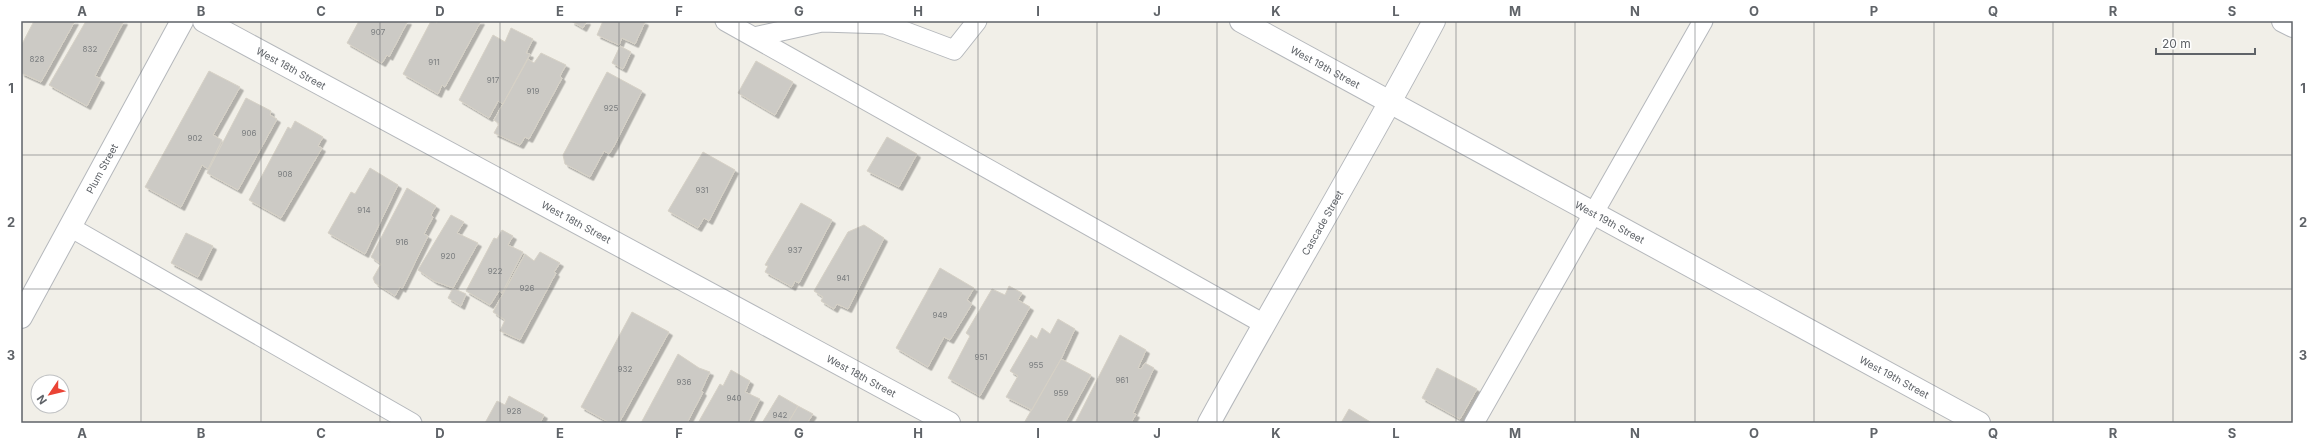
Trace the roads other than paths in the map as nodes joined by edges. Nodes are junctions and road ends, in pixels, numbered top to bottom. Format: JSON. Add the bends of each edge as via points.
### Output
{"nodes":[{"id":1,"x":182,"y":21,"type":"edge"},
{"id":2,"x":204,"y":21,"type":"edge"},
{"id":3,"x":725,"y":21,"type":"edge"},
{"id":4,"x":977,"y":21,"type":"edge"},
{"id":5,"x":1241,"y":21,"type":"edge"},
{"id":6,"x":1434,"y":21,"type":"edge"},
{"id":7,"x":1703,"y":21,"type":"edge"},
{"id":8,"x":2283,"y":21,"type":"edge"},
{"id":9,"x":2293,"y":26,"type":"edge"},
{"id":10,"x":754,"y":37,"type":"junction"},
{"id":11,"x":1391,"y":102,"type":"junction"},
{"id":12,"x":1595,"y":214,"type":"junction"},
{"id":13,"x":70,"y":228,"type":"junction"},
{"id":14,"x":21,"y":317,"type":"edge"},
{"id":15,"x":1264,"y":324,"type":"junction"},
{"id":16,"x":412,"y":423,"type":"edge"},
{"id":17,"x":949,"y":423,"type":"edge"},
{"id":18,"x":1209,"y":423,"type":"edge"},
{"id":19,"x":1474,"y":423,"type":"edge"},
{"id":20,"x":1979,"y":423,"type":"edge"}],
"edges":[{"from":1,"to":13,"type":"street","name":"Plum Street"},
{"from":2,"to":17,"type":"street","name":"West 18th Street"},
{"from":3,"to":10,"type":"lane"},
{"from":4,"to":10,"type":"lane","via":[[954,50],[885,24],[822,22]]},
{"from":5,"to":11,"type":"street","name":"West 19th Street"},
{"from":6,"to":11,"type":"street","name":"Cascade Street"},
{"from":7,"to":12,"type":"lane"},
{"from":8,"to":9,"type":"street"},
{"from":10,"to":15,"type":"lane"},
{"from":11,"to":12,"type":"street","name":"West 19th Street"},
{"from":11,"to":15,"type":"street","name":"Cascade Street"},
{"from":12,"to":19,"type":"lane"},
{"from":12,"to":20,"type":"street","name":"West 19th Street"},
{"from":13,"to":14,"type":"street","name":"Plum Street"},
{"from":13,"to":16,"type":"lane"},
{"from":15,"to":18,"type":"street","name":"Cascade Street"}]}
